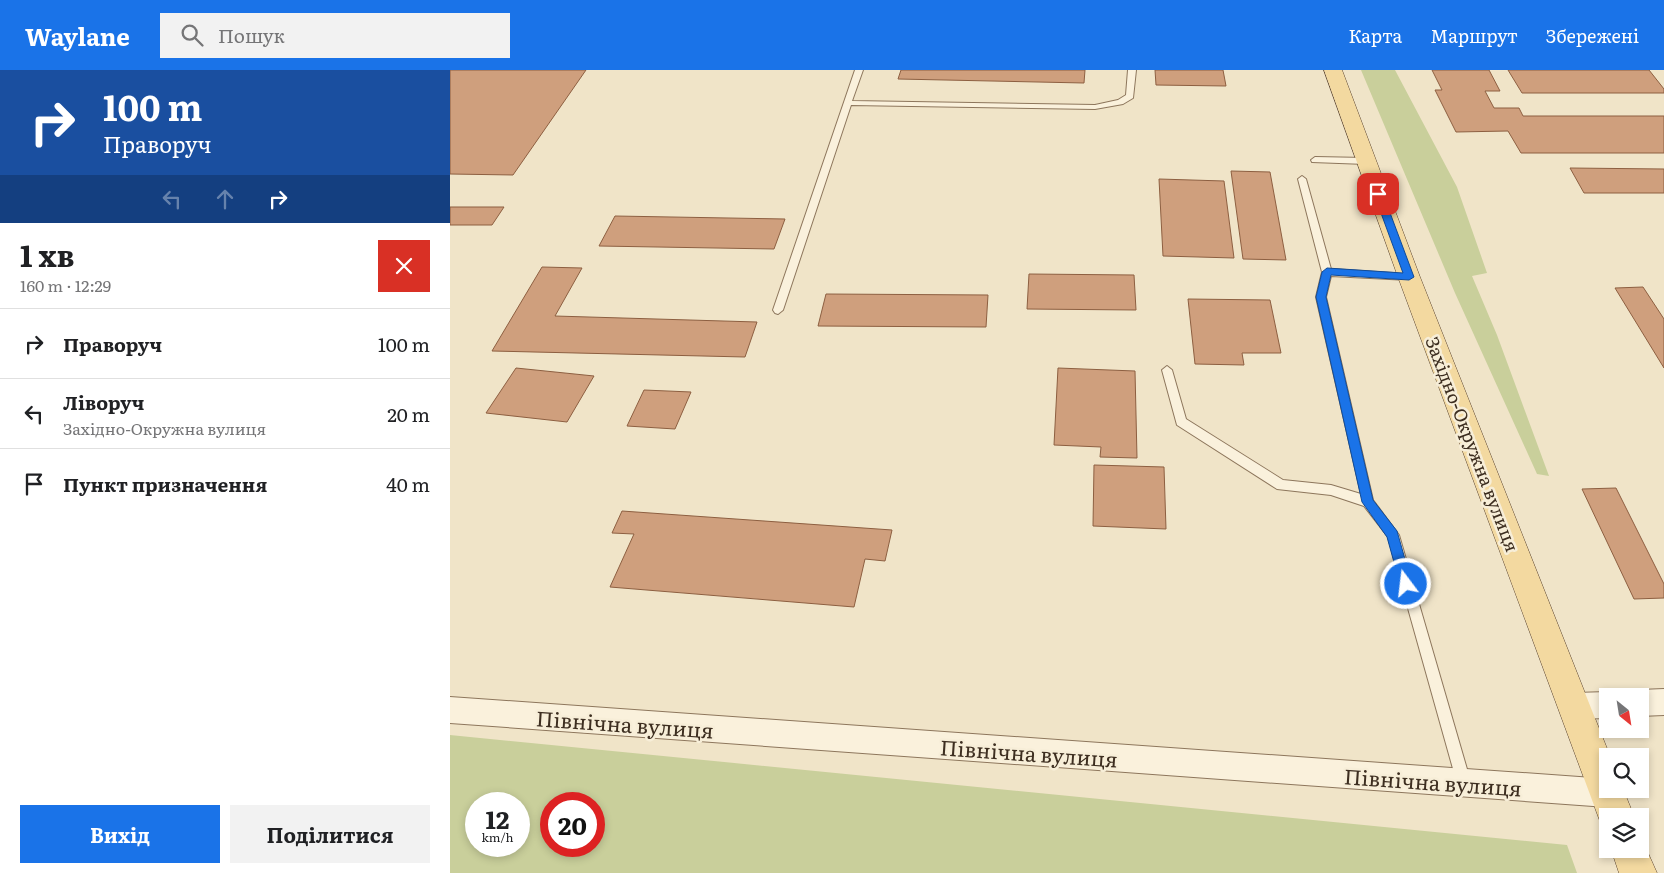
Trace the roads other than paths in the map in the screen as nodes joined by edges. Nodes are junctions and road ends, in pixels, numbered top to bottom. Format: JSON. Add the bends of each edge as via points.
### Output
{"nodes":[{"id":1,"x":860,"y":70,"type":"edge"},
{"id":2,"x":1132,"y":70,"type":"edge"},
{"id":3,"x":1333,"y":70,"type":"edge"},
{"id":4,"x":848,"y":103,"type":"junction"},
{"id":5,"x":1315,"y":160,"type":"dead end"},
{"id":6,"x":1366,"y":160,"type":"junction"},
{"id":7,"x":1302,"y":180,"type":"dead end"},
{"id":8,"x":1327,"y":272,"type":"junction"},
{"id":9,"x":1409,"y":277,"type":"junction"},
{"id":10,"x":778,"y":310,"type":"dead end"},
{"id":11,"x":1167,"y":370,"type":"dead end"},
{"id":12,"x":1368,"y":502,"type":"junction"},
{"id":13,"x":1664,"y":702,"type":"edge"},
{"id":14,"x":1649,"y":703,"type":"edge"},
{"id":15,"x":1599,"y":705,"type":"edge"},
{"id":16,"x":1574,"y":706,"type":"junction"},
{"id":17,"x":450,"y":710,"type":"edge"},
{"id":18,"x":1464,"y":783,"type":"junction"},
{"id":19,"x":1612,"y":804,"type":"edge"},
{"id":20,"x":1632,"y":858,"type":"edge"},
{"id":21,"x":1638,"y":873,"type":"edge"}],
"edges":[{"from":1,"to":4,"type":"lane"},
{"from":2,"to":4,"type":"lane","via":[[1130,96],[1120,102],[1095,107]]},
{"from":3,"to":6,"type":"main road","name":"Західно-Окружна вулиця"},
{"from":4,"to":10,"type":"lane"},
{"from":5,"to":6,"type":"lane"},
{"from":6,"to":9,"type":"main road","name":"Західно-Окружна вулиця"},
{"from":7,"to":8,"type":"lane"},
{"from":8,"to":9,"type":"lane"},
{"from":8,"to":12,"type":"lane","via":[[1321,297]]},
{"from":9,"to":16,"type":"main road","name":"Західно-Окружна вулиця"},
{"from":11,"to":12,"type":"lane","via":[[1181,422],[1281,485],[1331,490]]},
{"from":12,"to":18,"type":"lane","via":[[1392,535]]},
{"from":13,"to":14,"type":"street"},
{"from":15,"to":16,"type":"street"},
{"from":16,"to":19,"type":"main road","name":"Західно-Окружна вулиця"},
{"from":17,"to":18,"type":"street","name":"Північна вулиця"},
{"from":18,"to":19,"type":"street","name":"Північна вулиця"},
{"from":20,"to":21,"type":"main road"}]}
